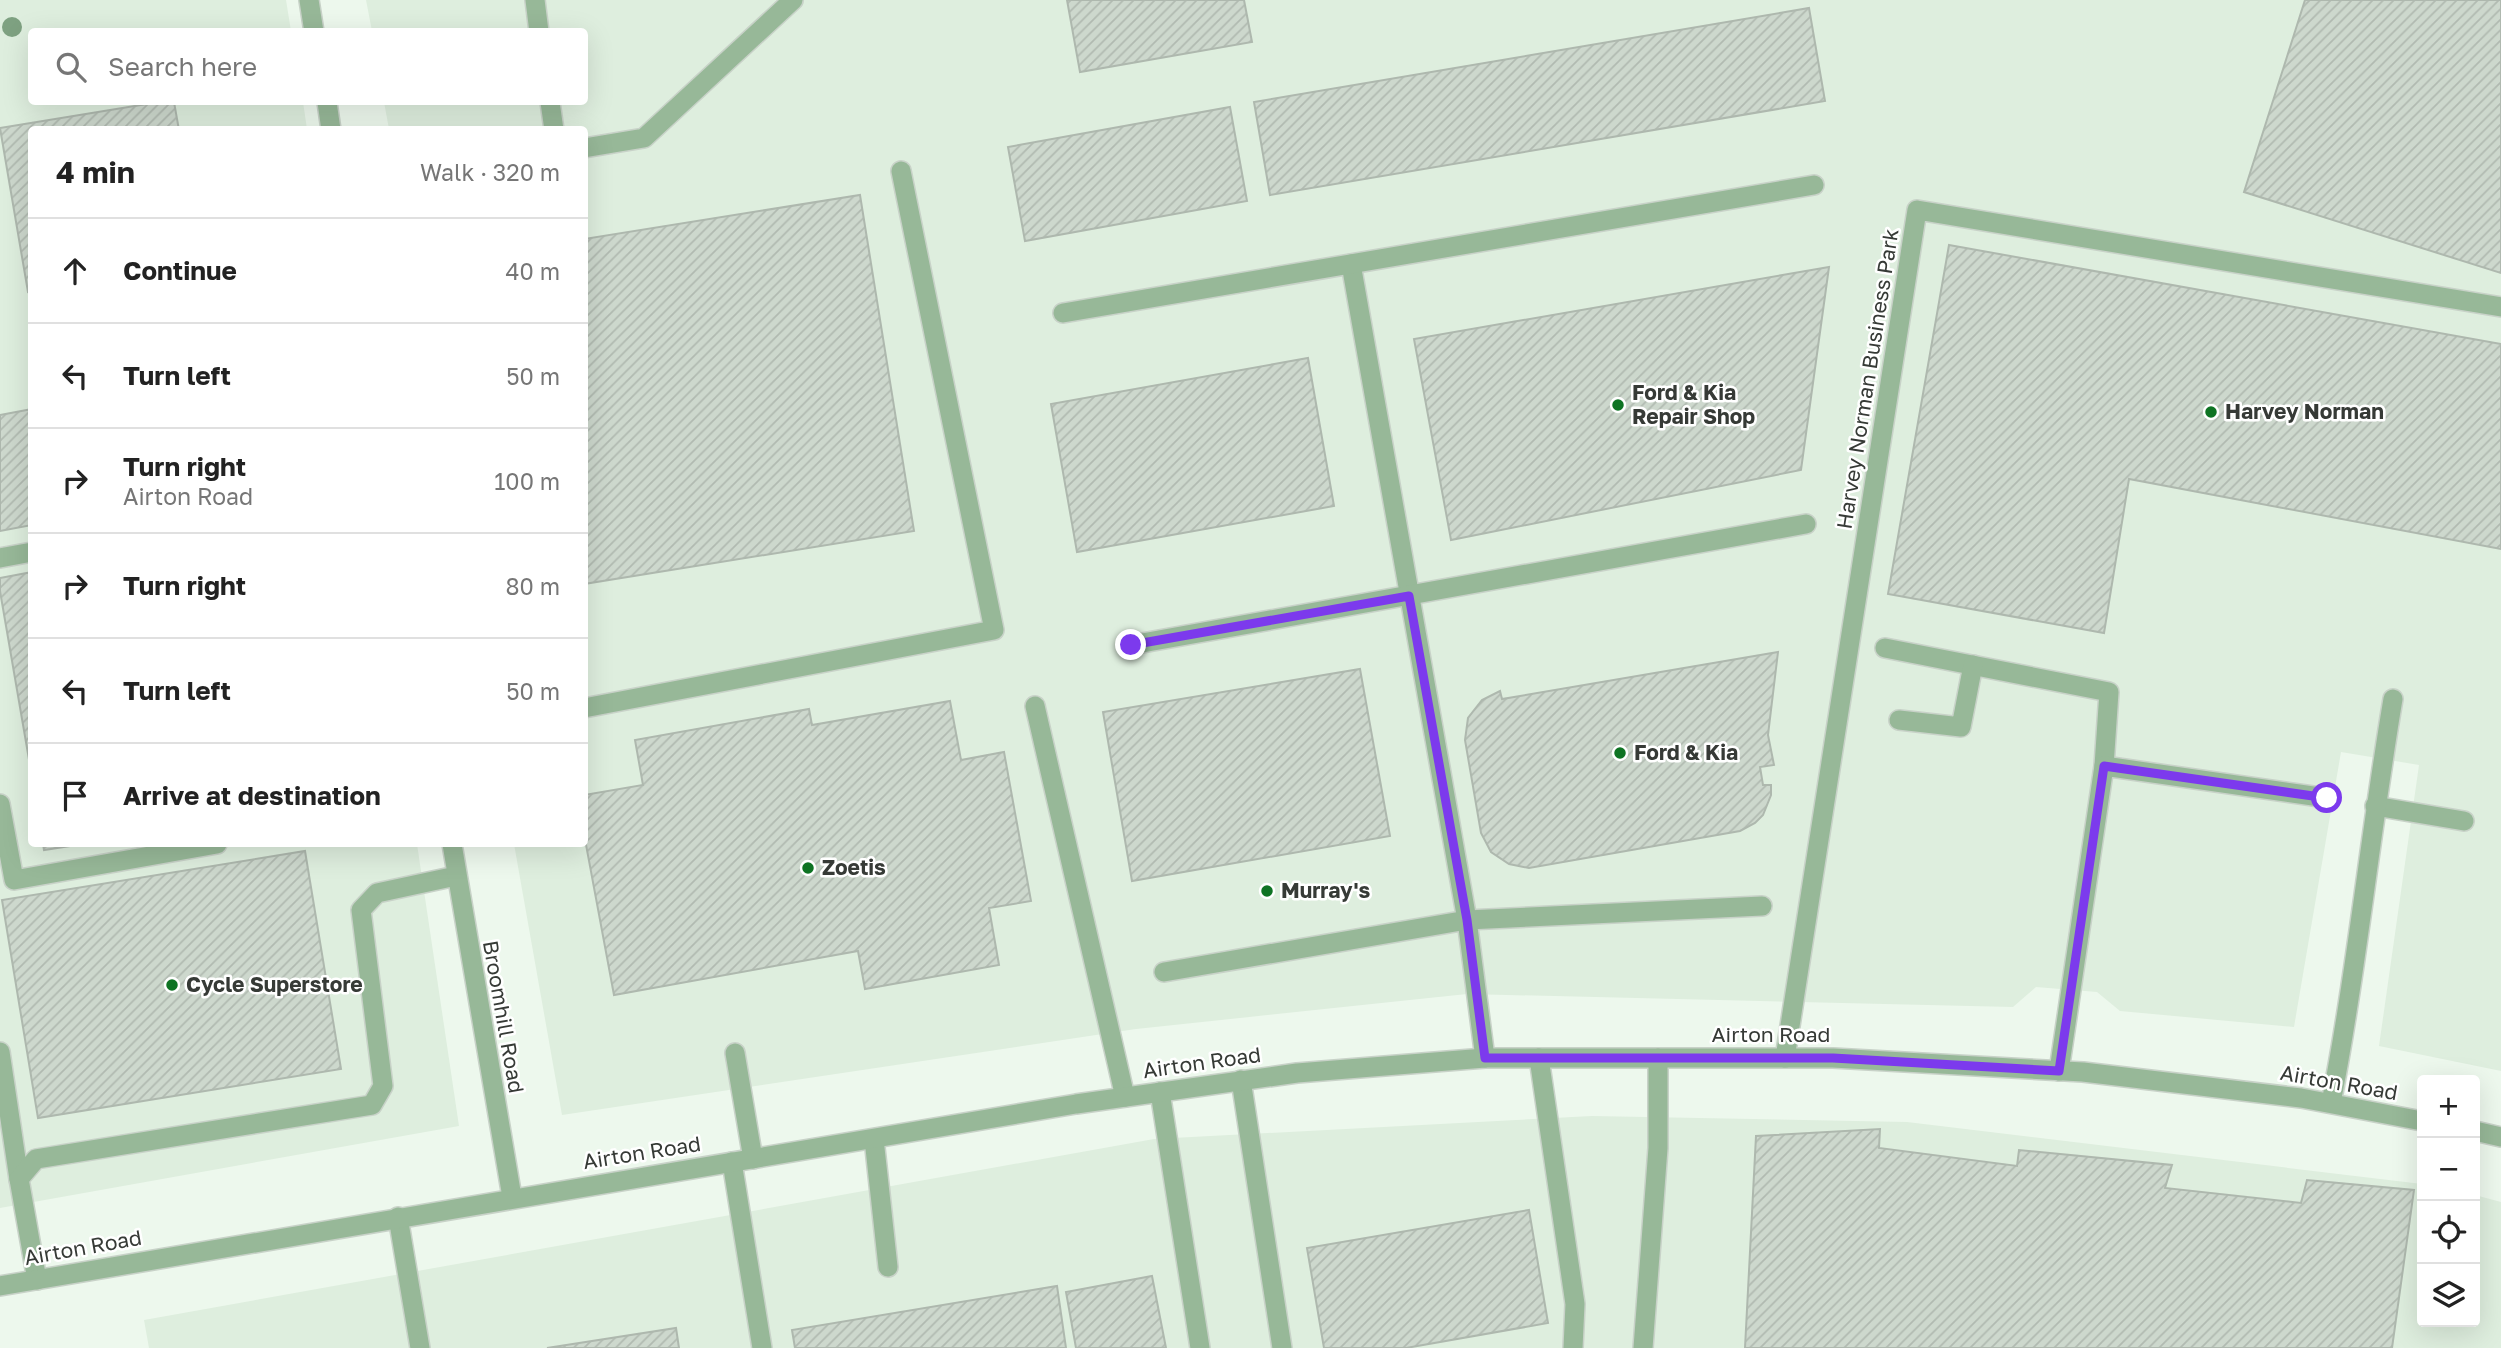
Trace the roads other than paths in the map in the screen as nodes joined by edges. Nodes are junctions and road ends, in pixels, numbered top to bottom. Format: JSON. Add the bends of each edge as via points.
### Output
{"nodes":[{"id":1,"x":309,"y":0,"type":"edge"},
{"id":2,"x":535,"y":0,"type":"edge"},
{"id":3,"x":793,"y":0,"type":"edge"},
{"id":4,"x":313,"y":28,"type":"edge"},
{"id":5,"x":539,"y":28,"type":"edge"},
{"id":6,"x":327,"y":105,"type":"edge"},
{"id":7,"x":550,"y":105,"type":"edge"},
{"id":8,"x":330,"y":126,"type":"edge"},
{"id":9,"x":553,"y":126,"type":"edge"},
{"id":10,"x":588,"y":147,"type":"edge"},
{"id":11,"x":901,"y":172,"type":"dead end"},
{"id":12,"x":1814,"y":185,"type":"dead end"},
{"id":13,"x":1351,"y":264,"type":"junction"},
{"id":14,"x":2501,"y":307,"type":"edge"},
{"id":15,"x":1063,"y":313,"type":"dead end"},
{"id":16,"x":1807,"y":524,"type":"dead end"},
{"id":17,"x":28,"y":553,"type":"edge"},
{"id":18,"x":0,"y":558,"type":"edge"},
{"id":19,"x":1409,"y":596,"type":"junction"},
{"id":20,"x":1131,"y":645,"type":"dead end"},
{"id":21,"x":1885,"y":649,"type":"dead end"},
{"id":22,"x":1973,"y":666,"type":"junction"},
{"id":23,"x":2393,"y":699,"type":"dead end"},
{"id":24,"x":1035,"y":706,"type":"dead end"},
{"id":25,"x":588,"y":707,"type":"edge"},
{"id":26,"x":1899,"y":720,"type":"dead end"},
{"id":27,"x":2104,"y":766,"type":"junction"},
{"id":28,"x":2327,"y":798,"type":"dead end"},
{"id":29,"x":0,"y":804,"type":"edge"},
{"id":30,"x":2375,"y":806,"type":"junction"},
{"id":31,"x":2464,"y":821,"type":"dead end"},
{"id":32,"x":200,"y":847,"type":"edge"},
{"id":33,"x":452,"y":847,"type":"edge"},
{"id":34,"x":456,"y":876,"type":"junction"},
{"id":35,"x":1762,"y":906,"type":"dead end"},
{"id":36,"x":1467,"y":920,"type":"junction"},
{"id":37,"x":1164,"y":971,"type":"dead end"},
{"id":38,"x":0,"y":1052,"type":"edge"},
{"id":39,"x":735,"y":1053,"type":"dead end"},
{"id":40,"x":1485,"y":1058,"type":"junction"},
{"id":41,"x":1539,"y":1058,"type":"junction"},
{"id":42,"x":1658,"y":1058,"type":"junction"},
{"id":43,"x":1785,"y":1058,"type":"junction"},
{"id":44,"x":2059,"y":1071,"type":"junction"},
{"id":45,"x":1241,"y":1080,"type":"junction"},
{"id":46,"x":1160,"y":1092,"type":"junction"},
{"id":47,"x":1125,"y":1097,"type":"junction"},
{"id":48,"x":2331,"y":1103,"type":"junction"},
{"id":49,"x":2417,"y":1120,"type":"edge"},
{"id":50,"x":2480,"y":1133,"type":"edge"},
{"id":51,"x":2501,"y":1137,"type":"edge"},
{"id":52,"x":874,"y":1139,"type":"junction"},
{"id":53,"x":753,"y":1159,"type":"junction"},
{"id":54,"x":732,"y":1162,"type":"junction"},
{"id":55,"x":19,"y":1179,"type":"junction"},
{"id":56,"x":512,"y":1197,"type":"junction"},
{"id":57,"x":398,"y":1217,"type":"junction"},
{"id":58,"x":888,"y":1267,"type":"dead end"},
{"id":59,"x":37,"y":1280,"type":"junction"},
{"id":60,"x":0,"y":1286,"type":"edge"},
{"id":61,"x":419,"y":1348,"type":"edge"},
{"id":62,"x":762,"y":1348,"type":"edge"},
{"id":63,"x":1200,"y":1348,"type":"edge"},
{"id":64,"x":1282,"y":1348,"type":"edge"},
{"id":65,"x":1573,"y":1348,"type":"edge"},
{"id":66,"x":1643,"y":1348,"type":"edge"}],
"edges":[{"from":1,"to":4,"type":"street"},
{"from":2,"to":5,"type":"street"},
{"from":3,"to":10,"type":"street","via":[[644,138]]},
{"from":6,"to":8,"type":"street"},
{"from":7,"to":9,"type":"street"},
{"from":11,"to":25,"type":"street","via":[[994,630]]},
{"from":12,"to":13,"type":"street"},
{"from":13,"to":15,"type":"street"},
{"from":13,"to":19,"type":"street"},
{"from":14,"to":43,"type":"street","name":"Harvey Norman Business Park","via":[[1917,210]]},
{"from":16,"to":19,"type":"street"},
{"from":17,"to":18,"type":"street"},
{"from":19,"to":20,"type":"street"},
{"from":19,"to":36,"type":"street"},
{"from":21,"to":22,"type":"street"},
{"from":22,"to":26,"type":"street","via":[[1961,727]]},
{"from":22,"to":27,"type":"street","via":[[2109,692]]},
{"from":23,"to":30,"type":"street"},
{"from":24,"to":47,"type":"street"},
{"from":27,"to":28,"type":"street"},
{"from":27,"to":44,"type":"street"},
{"from":29,"to":32,"type":"street","via":[[14,880]]},
{"from":30,"to":31,"type":"street"},
{"from":30,"to":48,"type":"street"},
{"from":33,"to":34,"type":"street","name":"Broomhill Road"},
{"from":34,"to":55,"type":"street","via":[[377,893],[361,910],[383,1086],[372,1105],[36,1159]]},
{"from":34,"to":56,"type":"street","name":"Broomhill Road"},
{"from":35,"to":36,"type":"street"},
{"from":36,"to":37,"type":"street"},
{"from":36,"to":40,"type":"street"},
{"from":38,"to":55,"type":"street"},
{"from":39,"to":53,"type":"street"},
{"from":40,"to":41,"type":"street","name":"Airton Road"},
{"from":40,"to":45,"type":"street","name":"Airton Road"},
{"from":41,"to":42,"type":"street","name":"Airton Road"},
{"from":41,"to":65,"type":"street","via":[[1575,1304]]},
{"from":42,"to":43,"type":"street","name":"Airton Road"},
{"from":42,"to":66,"type":"street","via":[[1658,1148]]},
{"from":43,"to":44,"type":"street","name":"Airton Road"},
{"from":44,"to":48,"type":"street","name":"Airton Road"},
{"from":45,"to":46,"type":"street","name":"Airton Road"},
{"from":45,"to":64,"type":"street"},
{"from":46,"to":47,"type":"street","name":"Airton Road"},
{"from":46,"to":63,"type":"street"},
{"from":47,"to":52,"type":"street","name":"Airton Road"},
{"from":48,"to":49,"type":"street","name":"Airton Road"},
{"from":50,"to":51,"type":"street"},
{"from":52,"to":53,"type":"street","name":"Airton Road"},
{"from":52,"to":58,"type":"street"},
{"from":53,"to":54,"type":"street","name":"Airton Road"},
{"from":54,"to":56,"type":"street","name":"Airton Road"},
{"from":54,"to":62,"type":"street"},
{"from":55,"to":59,"type":"street"},
{"from":56,"to":57,"type":"street","name":"Airton Road"},
{"from":57,"to":59,"type":"street","name":"Airton Road"},
{"from":57,"to":61,"type":"street"},
{"from":59,"to":60,"type":"street","name":"Airton Road"}]}
